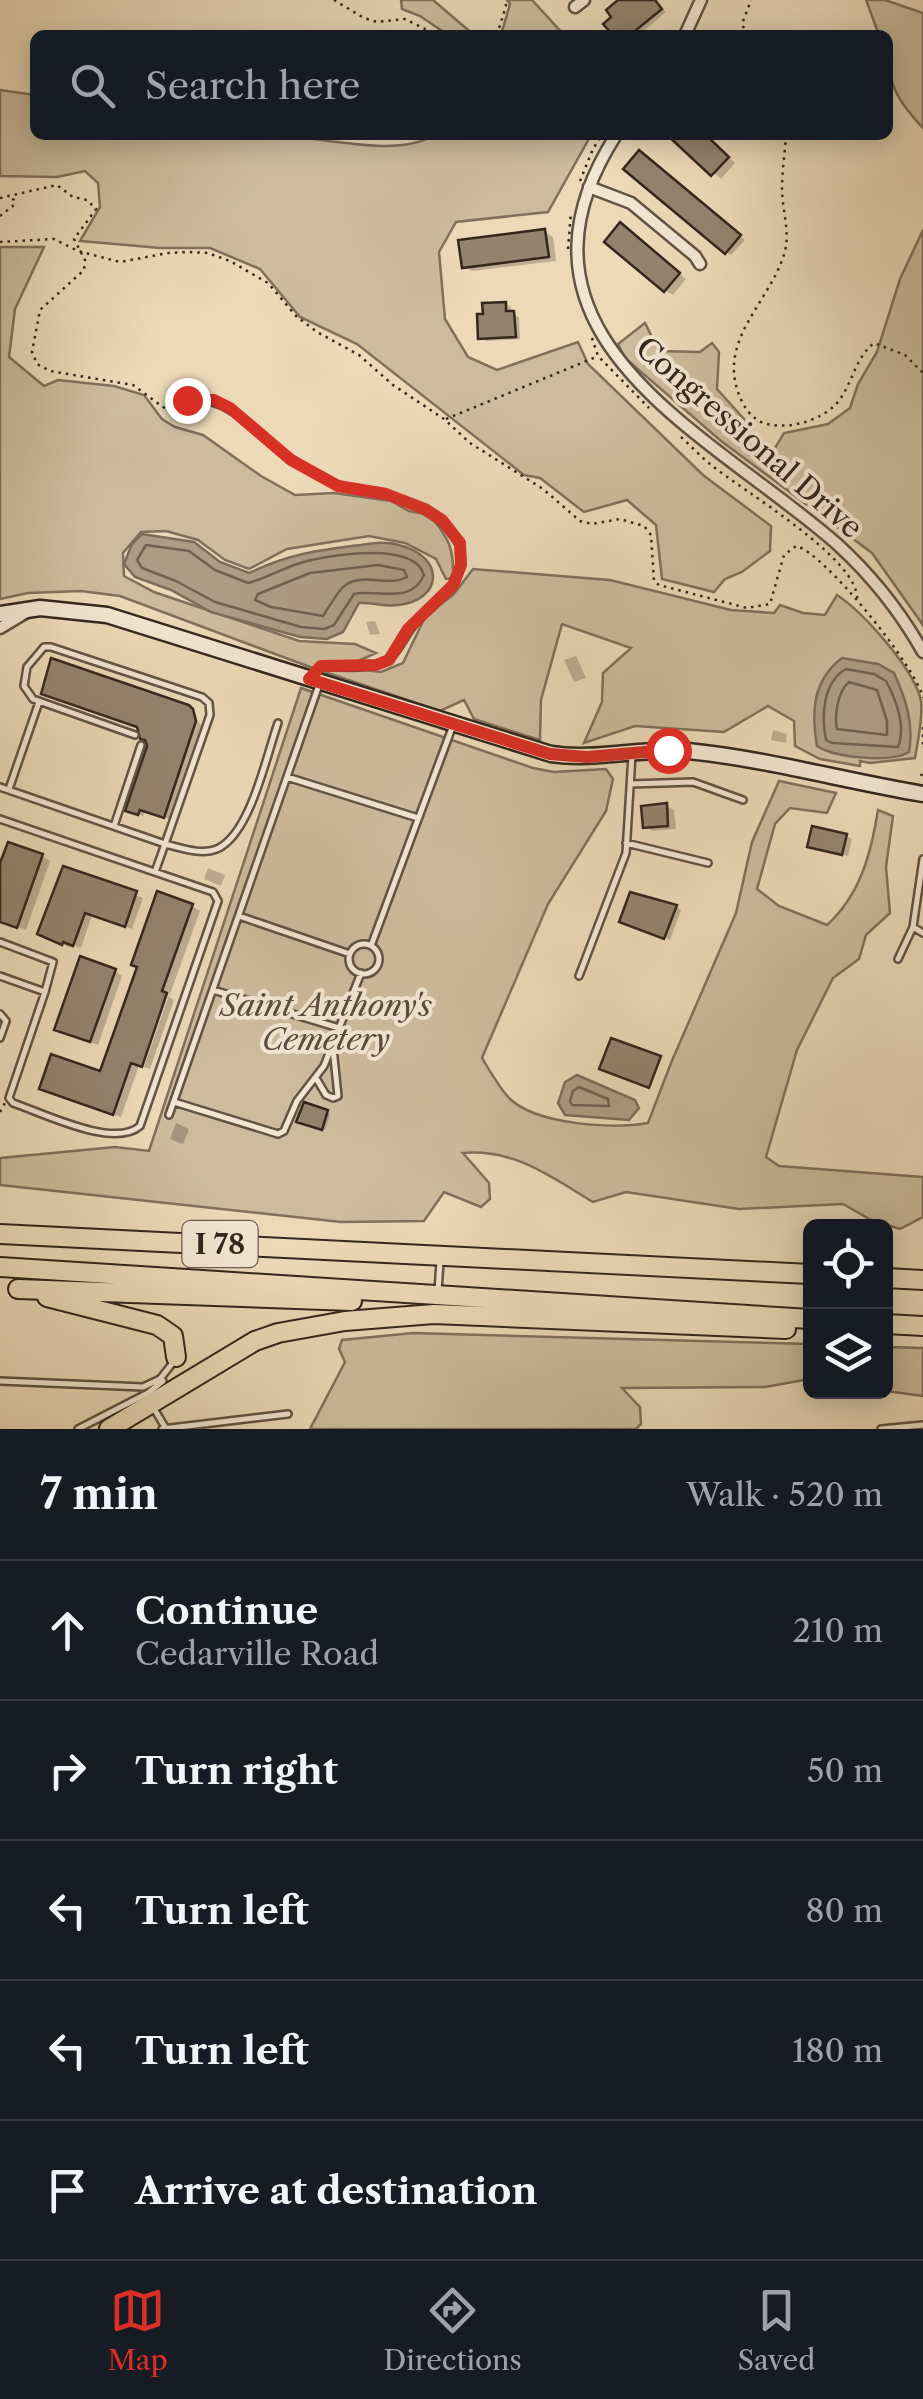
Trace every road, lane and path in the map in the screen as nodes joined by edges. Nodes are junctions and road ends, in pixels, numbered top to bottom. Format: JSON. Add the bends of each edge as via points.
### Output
{"nodes":[{"id":1,"x":334,"y":0,"type":"edge"},
{"id":2,"x":505,"y":0,"type":"edge"},
{"id":3,"x":701,"y":0,"type":"edge"},
{"id":4,"x":751,"y":0,"type":"edge"},
{"id":5,"x":427,"y":30,"type":"edge"},
{"id":6,"x":499,"y":30,"type":"edge"},
{"id":7,"x":687,"y":30,"type":"edge"},
{"id":8,"x":745,"y":30,"type":"edge"},
{"id":9,"x":599,"y":140,"type":"edge"},
{"id":10,"x":613,"y":140,"type":"edge"},
{"id":11,"x":786,"y":140,"type":"edge"},
{"id":12,"x":583,"y":188,"type":"junction"},
{"id":13,"x":8,"y":196,"type":"junction"},
{"id":14,"x":0,"y":198,"type":"edge"},
{"id":15,"x":572,"y":205,"type":"dead end"},
{"id":16,"x":0,"y":216,"type":"edge"},
{"id":17,"x":0,"y":242,"type":"edge"},
{"id":18,"x":78,"y":251,"type":"junction"},
{"id":19,"x":569,"y":261,"type":"dead end"},
{"id":20,"x":700,"y":264,"type":"dead end"},
{"id":21,"x":588,"y":331,"type":"dead end"},
{"id":22,"x":598,"y":356,"type":"junction"},
{"id":23,"x":923,"y":372,"type":"edge"},
{"id":24,"x":174,"y":412,"type":"joint"},
{"id":25,"x":655,"y":413,"type":"dead end"},
{"id":26,"x":444,"y":420,"type":"junction"},
{"id":27,"x":670,"y":426,"type":"dead end"},
{"id":28,"x":857,"y":603,"type":"junction"},
{"id":29,"x":40,"y":608,"type":"junction"},
{"id":30,"x":0,"y":614,"type":"edge"},
{"id":31,"x":0,"y":628,"type":"edge"},
{"id":32,"x":923,"y":652,"type":"edge"},
{"id":33,"x":315,"y":680,"type":"junction"},
{"id":34,"x":923,"y":698,"type":"edge"},
{"id":35,"x":39,"y":702,"type":"junction"},
{"id":36,"x":278,"y":723,"type":"dead end"},
{"id":37,"x":453,"y":725,"type":"junction"},
{"id":38,"x":923,"y":727,"type":"edge"},
{"id":39,"x":135,"y":735,"type":"dead end"},
{"id":40,"x":142,"y":745,"type":"dead end"},
{"id":41,"x":923,"y":746,"type":"edge"},
{"id":42,"x":632,"y":752,"type":"junction"},
{"id":43,"x":287,"y":776,"type":"junction"},
{"id":44,"x":630,"y":784,"type":"junction"},
{"id":45,"x":0,"y":787,"type":"edge"},
{"id":46,"x":9,"y":790,"type":"junction"},
{"id":47,"x":923,"y":794,"type":"edge"},
{"id":48,"x":743,"y":800,"type":"dead end"},
{"id":49,"x":418,"y":818,"type":"junction"},
{"id":50,"x":0,"y":819,"type":"edge"},
{"id":51,"x":114,"y":826,"type":"junction"},
{"id":52,"x":626,"y":843,"type":"junction"},
{"id":53,"x":166,"y":844,"type":"junction"},
{"id":54,"x":923,"y":859,"type":"edge"},
{"id":55,"x":708,"y":864,"type":"dead end"},
{"id":56,"x":156,"y":872,"type":"junction"},
{"id":57,"x":922,"y":877,"type":"edge"},
{"id":58,"x":238,"y":916,"type":"junction"},
{"id":59,"x":913,"y":927,"type":"junction"},
{"id":60,"x":923,"y":933,"type":"edge"},
{"id":61,"x":0,"y":942,"type":"edge"},
{"id":62,"x":371,"y":946,"type":"junction"},
{"id":63,"x":350,"y":954,"type":"junction"},
{"id":64,"x":898,"y":959,"type":"dead end"},
{"id":65,"x":360,"y":973,"type":"junction"},
{"id":66,"x":0,"y":976,"type":"edge"},
{"id":67,"x":579,"y":976,"type":"dead end"},
{"id":68,"x":212,"y":990,"type":"junction"},
{"id":69,"x":45,"y":992,"type":"junction"},
{"id":70,"x":0,"y":1014,"type":"edge"},
{"id":71,"x":338,"y":1028,"type":"junction"},
{"id":72,"x":0,"y":1038,"type":"edge"},
{"id":73,"x":332,"y":1045,"type":"junction"},
{"id":74,"x":316,"y":1078,"type":"junction"},
{"id":75,"x":174,"y":1102,"type":"junction"},
{"id":76,"x":169,"y":1115,"type":"dead end"},
{"id":77,"x":0,"y":1234,"type":"edge"},
{"id":78,"x":441,"y":1254,"type":"junction"},
{"id":79,"x":0,"y":1267,"type":"edge"},
{"id":80,"x":803,"y":1274,"type":"edge"},
{"id":81,"x":893,"y":1276,"type":"edge"},
{"id":82,"x":923,"y":1278,"type":"edge"},
{"id":83,"x":438,"y":1295,"type":"junction"},
{"id":84,"x":803,"y":1319,"type":"edge"},
{"id":85,"x":893,"y":1324,"type":"edge"},
{"id":86,"x":923,"y":1326,"type":"edge"},
{"id":87,"x":803,"y":1329,"type":"edge"},
{"id":88,"x":176,"y":1357,"type":"junction"},
{"id":89,"x":0,"y":1381,"type":"edge"},
{"id":90,"x":151,"y":1405,"type":"junction"},
{"id":91,"x":288,"y":1414,"type":"dead end"},
{"id":92,"x":923,"y":1425,"type":"edge"},
{"id":93,"x":164,"y":1428,"type":"edge"},
{"id":94,"x":78,"y":1429,"type":"edge"},
{"id":95,"x":109,"y":1429,"type":"edge"},
{"id":96,"x":881,"y":1429,"type":"edge"}],
"edges":[{"from":1,"to":5,"type":"path","via":[[376,22],[405,19]]},
{"from":2,"to":6,"type":"path"},
{"from":3,"to":7,"type":"street"},
{"from":4,"to":8,"type":"path"},
{"from":9,"to":12,"type":"path"},
{"from":10,"to":12,"type":"street","name":"Congressional Drive"},
{"from":11,"to":23,"type":"path","via":[[786,247],[735,349],[741,400],[759,421],[785,426],[812,420],[842,398],[860,354],[874,343]]},
{"from":12,"to":20,"type":"street","via":[[631,202]]},
{"from":12,"to":32,"type":"street","name":"Congressional Drive","via":[[580,272],[593,324],[616,359],[723,456],[838,545]]},
{"from":13,"to":14,"type":"path"},
{"from":13,"to":16,"type":"path","via":[[14,205]]},
{"from":13,"to":18,"type":"path","via":[[57,185],[87,200],[96,209],[74,239]]},
{"from":15,"to":19,"type":"path"},
{"from":17,"to":18,"type":"path","via":[[54,239]]},
{"from":18,"to":24,"type":"path","via":[[84,270],[40,310],[32,352],[37,364],[134,385]]},
{"from":18,"to":26,"type":"path","via":[[120,262],[190,252],[230,261],[268,284],[317,332]]},
{"from":21,"to":22,"type":"path"},
{"from":22,"to":25,"type":"path"},
{"from":22,"to":26,"type":"path"},
{"from":24,"to":33,"type":"lane","via":[[187,400],[214,400],[291,460],[338,486],[425,509],[460,543],[453,585],[408,629],[389,660],[321,666]]},
{"from":26,"to":28,"type":"path","via":[[580,521],[634,520],[644,526],[660,585],[746,608],[764,606],[784,555],[796,546],[821,560]]},
{"from":27,"to":28,"type":"path","via":[[846,570]]},
{"from":28,"to":34,"type":"path","via":[[908,665]]},
{"from":29,"to":30,"type":"main road"},
{"from":29,"to":31,"type":"street"},
{"from":29,"to":33,"type":"main road","via":[[107,615]]},
{"from":33,"to":37,"type":"main road"},
{"from":33,"to":43,"type":"lane"},
{"from":35,"to":39,"type":"lane"},
{"from":35,"to":46,"type":"lane"},
{"from":35,"to":53,"type":"lane","via":[[27,694],[24,677],[44,647],[52,647],[209,703]]},
{"from":36,"to":53,"type":"lane","via":[[236,834],[217,849],[193,852]]},
{"from":37,"to":42,"type":"main road","via":[[550,754]]},
{"from":37,"to":49,"type":"lane"},
{"from":38,"to":41,"type":"path"},
{"from":40,"to":51,"type":"lane"},
{"from":42,"to":44,"type":"lane"},
{"from":42,"to":47,"type":"main road","via":[[705,754]]},
{"from":43,"to":49,"type":"lane"},
{"from":43,"to":58,"type":"lane"},
{"from":44,"to":48,"type":"lane","via":[[692,782]]},
{"from":44,"to":52,"type":"lane"},
{"from":45,"to":46,"type":"lane"},
{"from":46,"to":51,"type":"lane"},
{"from":49,"to":62,"type":"lane"},
{"from":50,"to":56,"type":"lane"},
{"from":51,"to":53,"type":"lane"},
{"from":52,"to":55,"type":"lane"},
{"from":52,"to":67,"type":"lane"},
{"from":53,"to":56,"type":"lane"},
{"from":54,"to":57,"type":"lane"},
{"from":56,"to":69,"type":"lane","via":[[214,892],[218,901],[136,1130],[100,1134],[9,1098]]},
{"from":57,"to":59,"type":"lane"},
{"from":58,"to":63,"type":"lane"},
{"from":58,"to":68,"type":"lane"},
{"from":59,"to":60,"type":"lane"},
{"from":59,"to":64,"type":"lane"},
{"from":61,"to":69,"type":"lane","via":[[53,962]]},
{"from":62,"to":63,"type":"lane","via":[[361,944]]},
{"from":62,"to":65,"type":"lane","via":[[379,962],[370,973]]},
{"from":63,"to":65,"type":"lane"},
{"from":65,"to":71,"type":"lane"},
{"from":66,"to":69,"type":"lane"},
{"from":68,"to":71,"type":"lane"},
{"from":68,"to":75,"type":"lane"},
{"from":70,"to":72,"type":"lane","via":[[6,1021]]},
{"from":71,"to":73,"type":"lane"},
{"from":73,"to":74,"type":"lane"},
{"from":73,"to":74,"type":"lane","via":[[338,1096],[326,1094]]},
{"from":74,"to":75,"type":"lane","via":[[278,1134]]},
{"from":75,"to":76,"type":"lane"},
{"from":77,"to":78,"type":"highway","number":"I 78"},
{"from":78,"to":80,"type":"highway","number":"I 78"},
{"from":78,"to":83,"type":"lane"},
{"from":79,"to":83,"type":"highway","number":"I 78"},
{"from":81,"to":82,"type":"highway"},
{"from":83,"to":84,"type":"highway","number":"I 78"},
{"from":83,"to":88,"type":"highway","via":[[424,1304],[18,1290],[157,1326],[172,1336]]},
{"from":85,"to":86,"type":"highway"},
{"from":87,"to":90,"type":"highway","via":[[386,1316],[266,1336]]},
{"from":88,"to":89,"type":"lane","via":[[166,1375],[142,1387]]},
{"from":88,"to":94,"type":"lane","via":[[156,1386]]},
{"from":90,"to":93,"type":"lane"},
{"from":90,"to":95,"type":"highway"},
{"from":91,"to":93,"type":"lane"},
{"from":92,"to":96,"type":"lane"}]}
